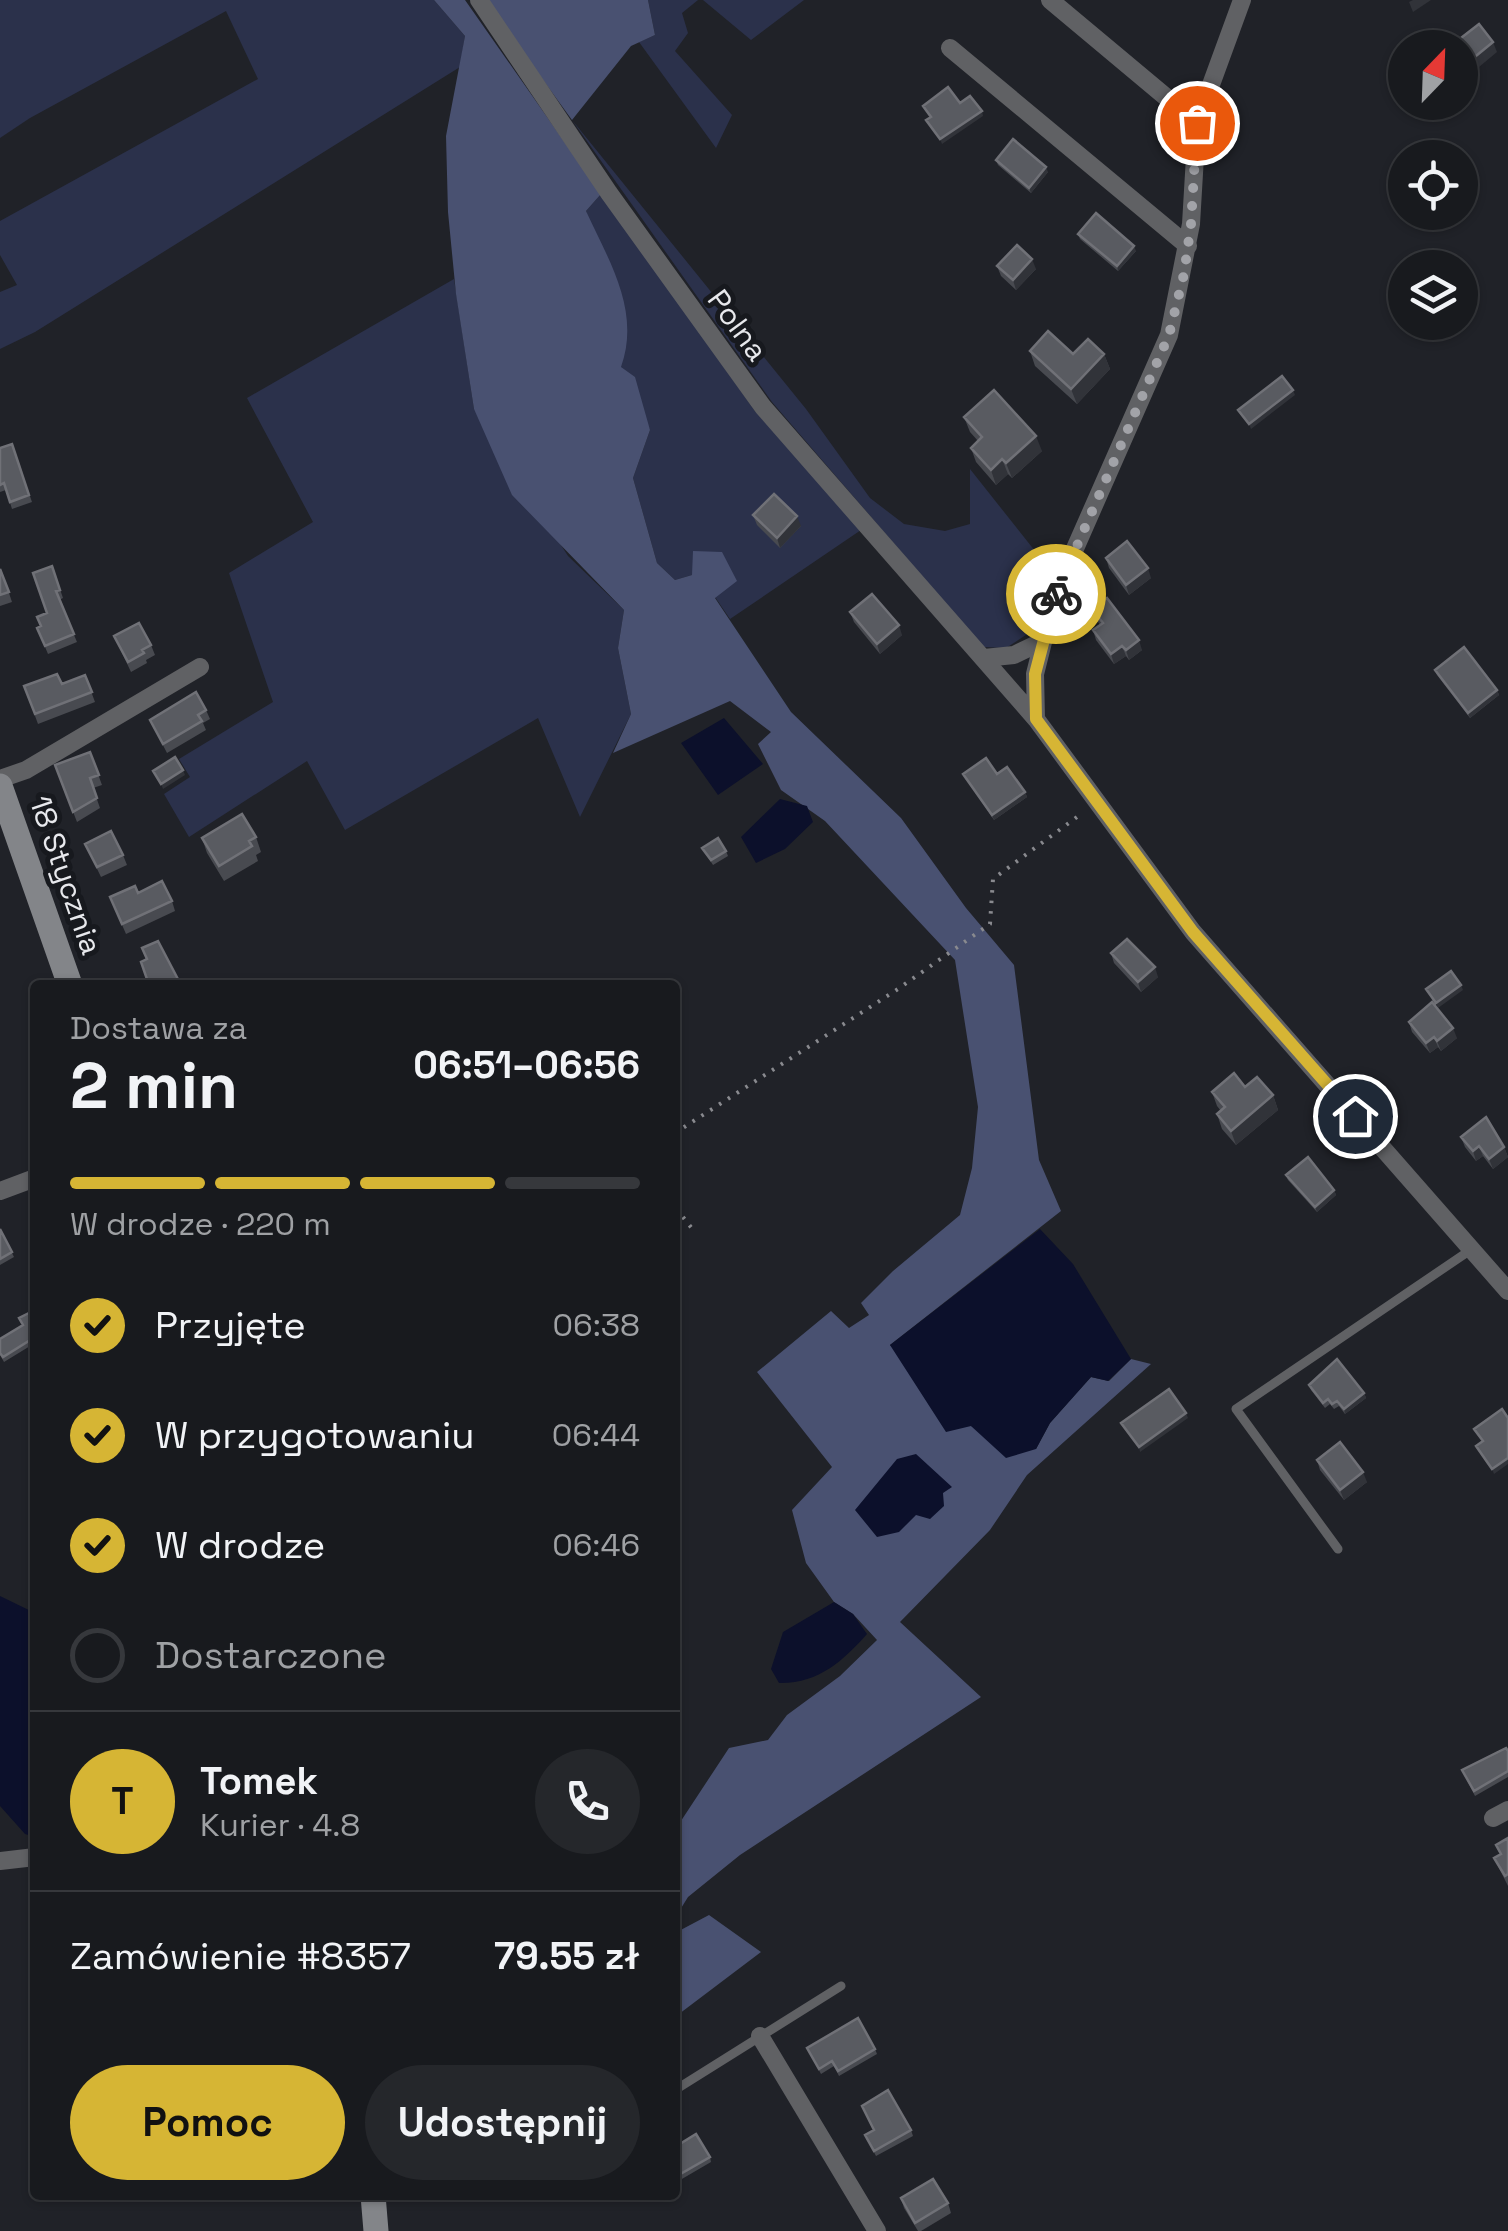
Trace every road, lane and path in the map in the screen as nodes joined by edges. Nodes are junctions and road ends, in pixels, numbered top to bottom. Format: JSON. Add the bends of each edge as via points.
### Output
{"nodes":[{"id":1,"x":478,"y":0,"type":"edge"},
{"id":2,"x":1050,"y":0,"type":"edge"},
{"id":3,"x":1242,"y":0,"type":"edge"},
{"id":4,"x":950,"y":48,"type":"dead end"},
{"id":5,"x":1197,"y":123,"type":"junction"},
{"id":6,"x":1188,"y":246,"type":"junction"},
{"id":7,"x":1043,"y":641,"type":"junction"},
{"id":8,"x":984,"y":658,"type":"junction"},
{"id":9,"x":200,"y":667,"type":"dead end"},
{"id":10,"x":1036,"y":719,"type":"junction"},
{"id":11,"x":0,"y":782,"type":"edge"},
{"id":12,"x":1097,"y":802,"type":"junction"},
{"id":13,"x":68,"y":980,"type":"edge"},
{"id":14,"x":680,"y":1129,"type":"edge"},
{"id":15,"x":30,"y":1180,"type":"edge"},
{"id":16,"x":0,"y":1191,"type":"edge"},
{"id":17,"x":680,"y":1213,"type":"edge"},
{"id":18,"x":694,"y":1231,"type":"dead end"},
{"id":19,"x":1472,"y":1249,"type":"junction"},
{"id":20,"x":1508,"y":1291,"type":"edge"},
{"id":21,"x":1338,"y":1549,"type":"dead end"},
{"id":22,"x":30,"y":1858,"type":"edge"},
{"id":23,"x":0,"y":1861,"type":"edge"},
{"id":24,"x":841,"y":1986,"type":"dead end"},
{"id":25,"x":760,"y":2036,"type":"junction"},
{"id":26,"x":680,"y":2087,"type":"edge"},
{"id":27,"x":373,"y":2200,"type":"edge"},
{"id":28,"x":376,"y":2231,"type":"edge"},
{"id":29,"x":877,"y":2231,"type":"edge"}],
"edges":[{"from":1,"to":8,"type":"street","name":"Polna","via":[[763,407]]},
{"from":2,"to":5,"type":"street"},
{"from":3,"to":5,"type":"street"},
{"from":4,"to":6,"type":"street"},
{"from":5,"to":6,"type":"street"},
{"from":6,"to":7,"type":"street","via":[[1169,335],[1055,594]]},
{"from":7,"to":8,"type":"street","via":[[1014,656]]},
{"from":7,"to":10,"type":"street","via":[[1035,674]]},
{"from":8,"to":10,"type":"street","name":"Polna"},
{"from":9,"to":11,"type":"street"},
{"from":10,"to":12,"type":"street","name":"Polna"},
{"from":11,"to":13,"type":"street","name":"18 Stycznia"},
{"from":12,"to":14,"type":"path","via":[[992,879],[990,924]]},
{"from":12,"to":19,"type":"street","name":"Polna","via":[[1193,932]]},
{"from":15,"to":16,"type":"street"},
{"from":17,"to":18,"type":"path"},
{"from":19,"to":20,"type":"street","name":"Polna"},
{"from":19,"to":21,"type":"lane","via":[[1236,1408]]},
{"from":22,"to":23,"type":"street"},
{"from":24,"to":25,"type":"lane"},
{"from":25,"to":26,"type":"lane"},
{"from":25,"to":29,"type":"street"},
{"from":27,"to":28,"type":"street"}]}
